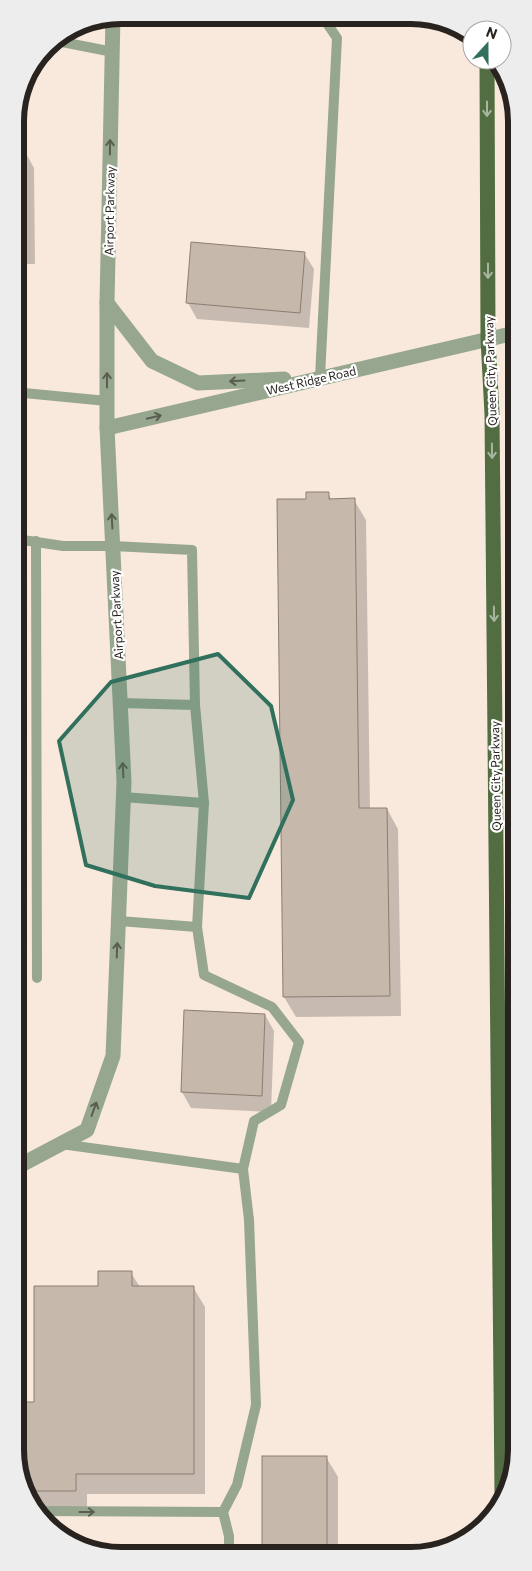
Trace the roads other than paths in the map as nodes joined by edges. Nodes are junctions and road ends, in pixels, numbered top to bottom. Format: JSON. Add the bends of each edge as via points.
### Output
{"nodes":[{"id":1,"x":327,"y":24,"type":"edge"},
{"id":2,"x":113,"y":25,"type":"edge"},
{"id":3,"x":64,"y":42,"type":"edge"},
{"id":4,"x":113,"y":52,"type":"junction"},
{"id":5,"x":487,"y":70,"type":"edge"},
{"id":6,"x":107,"y":303,"type":"junction"},
{"id":7,"x":508,"y":335,"type":"edge"},
{"id":8,"x":488,"y":339,"type":"junction"},
{"id":9,"x":320,"y":377,"type":"junction"},
{"id":10,"x":24,"y":393,"type":"edge"},
{"id":11,"x":107,"y":401,"type":"junction"},
{"id":12,"x":107,"y":428,"type":"junction"},
{"id":13,"x":24,"y":540,"type":"edge"},
{"id":14,"x":36,"y":542,"type":"junction"},
{"id":15,"x":113,"y":546,"type":"junction"},
{"id":16,"x":120,"y":703,"type":"junction"},
{"id":17,"x":195,"y":705,"type":"junction"},
{"id":18,"x":124,"y":796,"type":"junction"},
{"id":19,"x":204,"y":803,"type":"junction"},
{"id":20,"x":118,"y":921,"type":"junction"},
{"id":21,"x":197,"y":927,"type":"junction"},
{"id":22,"x":37,"y":978,"type":"dead end"},
{"id":23,"x":60,"y":1144,"type":"junction"},
{"id":24,"x":24,"y":1163,"type":"edge"},
{"id":25,"x":243,"y":1169,"type":"junction"},
{"id":26,"x":502,"y":1484,"type":"edge"},
{"id":27,"x":46,"y":1511,"type":"edge"},
{"id":28,"x":223,"y":1512,"type":"junction"},
{"id":29,"x":229,"y":1547,"type":"edge"}],
"edges":[{"from":1,"to":9,"type":"lane","via":[[337,38]]},
{"from":2,"to":4,"type":"street","name":"Airport Parkway"},
{"from":3,"to":4,"type":"lane"},
{"from":6,"to":4,"type":"street","name":"Airport Parkway","one_way":true},
{"from":5,"to":8,"type":"main road","name":"Queen City Parkway","one_way":true},
{"from":9,"to":6,"type":"street","one_way":true,"via":[[198,383],[152,361]]},
{"from":11,"to":6,"type":"street","name":"Airport Parkway","one_way":true},
{"from":7,"to":8,"type":"street","name":"West Ridge Road"},
{"from":8,"to":9,"type":"street","name":"West Ridge Road"},
{"from":8,"to":26,"type":"main road","name":"Queen City Parkway","one_way":true,"via":[[492,414]]},
{"from":12,"to":9,"type":"street","name":"West Ridge Road","one_way":true},
{"from":10,"to":11,"type":"lane"},
{"from":11,"to":12,"type":"street","name":"Airport Parkway"},
{"from":15,"to":12,"type":"street","name":"Airport Parkway","one_way":true},
{"from":13,"to":14,"type":"lane"},
{"from":14,"to":15,"type":"lane","via":[[63,546]]},
{"from":14,"to":22,"type":"lane"},
{"from":15,"to":16,"type":"street","name":"Airport Parkway"},
{"from":15,"to":17,"type":"lane","via":[[192,550]]},
{"from":16,"to":17,"type":"lane"},
{"from":18,"to":16,"type":"street","name":"Airport Parkway","one_way":true},
{"from":17,"to":19,"type":"lane"},
{"from":18,"to":19,"type":"lane"},
{"from":18,"to":20,"type":"street","name":"Airport Parkway"},
{"from":19,"to":21,"type":"lane"},
{"from":20,"to":21,"type":"lane"},
{"from":23,"to":20,"type":"street","name":"Airport Parkway","one_way":true,"via":[[87,1130],[113,1056]]},
{"from":21,"to":25,"type":"lane","via":[[204,975],[272,1007],[299,1042],[281,1105],[254,1121]]},
{"from":23,"to":24,"type":"street","name":"Airport Parkway"},
{"from":23,"to":25,"type":"lane"},
{"from":25,"to":28,"type":"lane","via":[[249,1220],[256,1405],[237,1485]]},
{"from":27,"to":28,"type":"lane","one_way":true},
{"from":28,"to":29,"type":"lane"}]}
